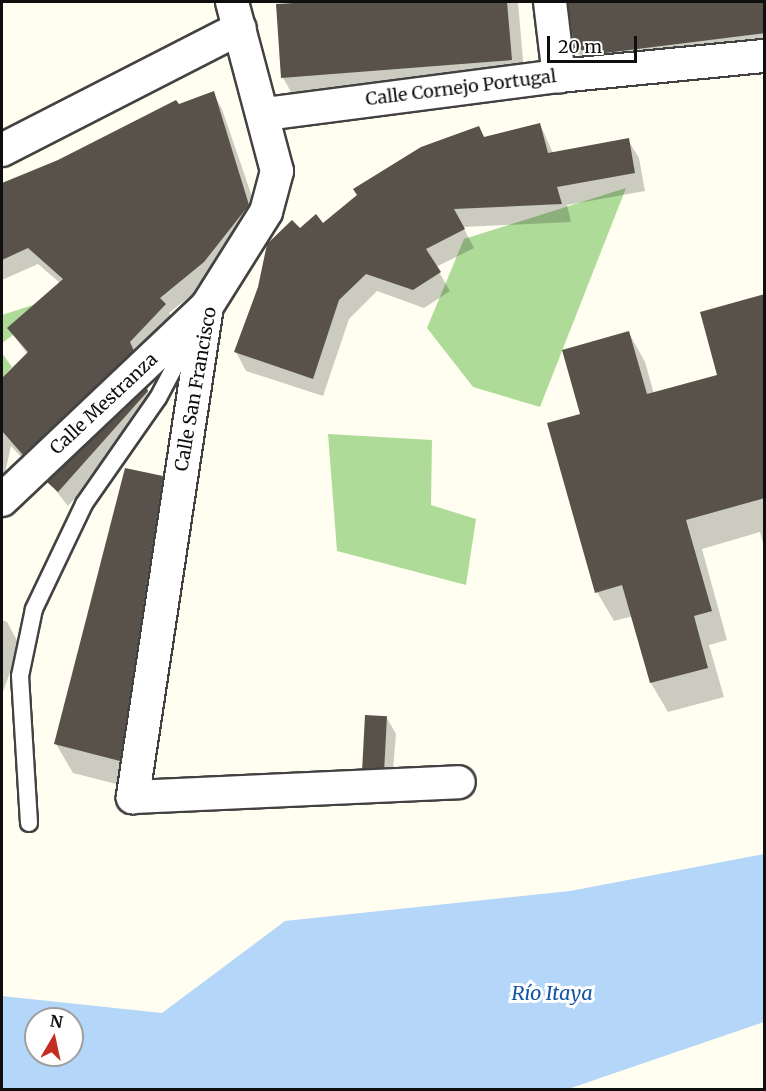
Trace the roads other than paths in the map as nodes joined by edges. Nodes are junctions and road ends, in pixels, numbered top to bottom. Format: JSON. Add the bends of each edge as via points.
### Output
{"nodes":[{"id":1,"x":550,"y":2,"type":"edge"},
{"id":2,"x":236,"y":15,"type":"edge"},
{"id":3,"x":765,"y":57,"type":"edge"},
{"id":4,"x":559,"y":76,"type":"junction"},
{"id":5,"x":265,"y":114,"type":"junction"},
{"id":6,"x":2,"y":150,"type":"edge"},
{"id":7,"x":207,"y":306,"type":"junction"},
{"id":8,"x":2,"y":500,"type":"edge"},
{"id":9,"x":459,"y":782,"type":"dead end"},
{"id":10,"x":29,"y":823,"type":"dead end"}],
"edges":[{"from":1,"to":4,"type":"street"},
{"from":2,"to":5,"type":"street","name":"Calle San Francisco"},
{"from":2,"to":6,"type":"street"},
{"from":3,"to":4,"type":"street","name":"Calle Cornejo Portugal"},
{"from":4,"to":5,"type":"street","name":"Calle Cornejo Portugal"},
{"from":5,"to":7,"type":"street","name":"Calle San Francisco","via":[[277,171],[266,212]]},
{"from":7,"to":8,"type":"street","name":"Calle Mestranza"},
{"from":7,"to":9,"type":"street","name":"Calle San Francisco","via":[[134,797]]},
{"from":7,"to":10,"type":"lane","via":[[158,398],[84,504],[34,609],[20,676]]}]}
